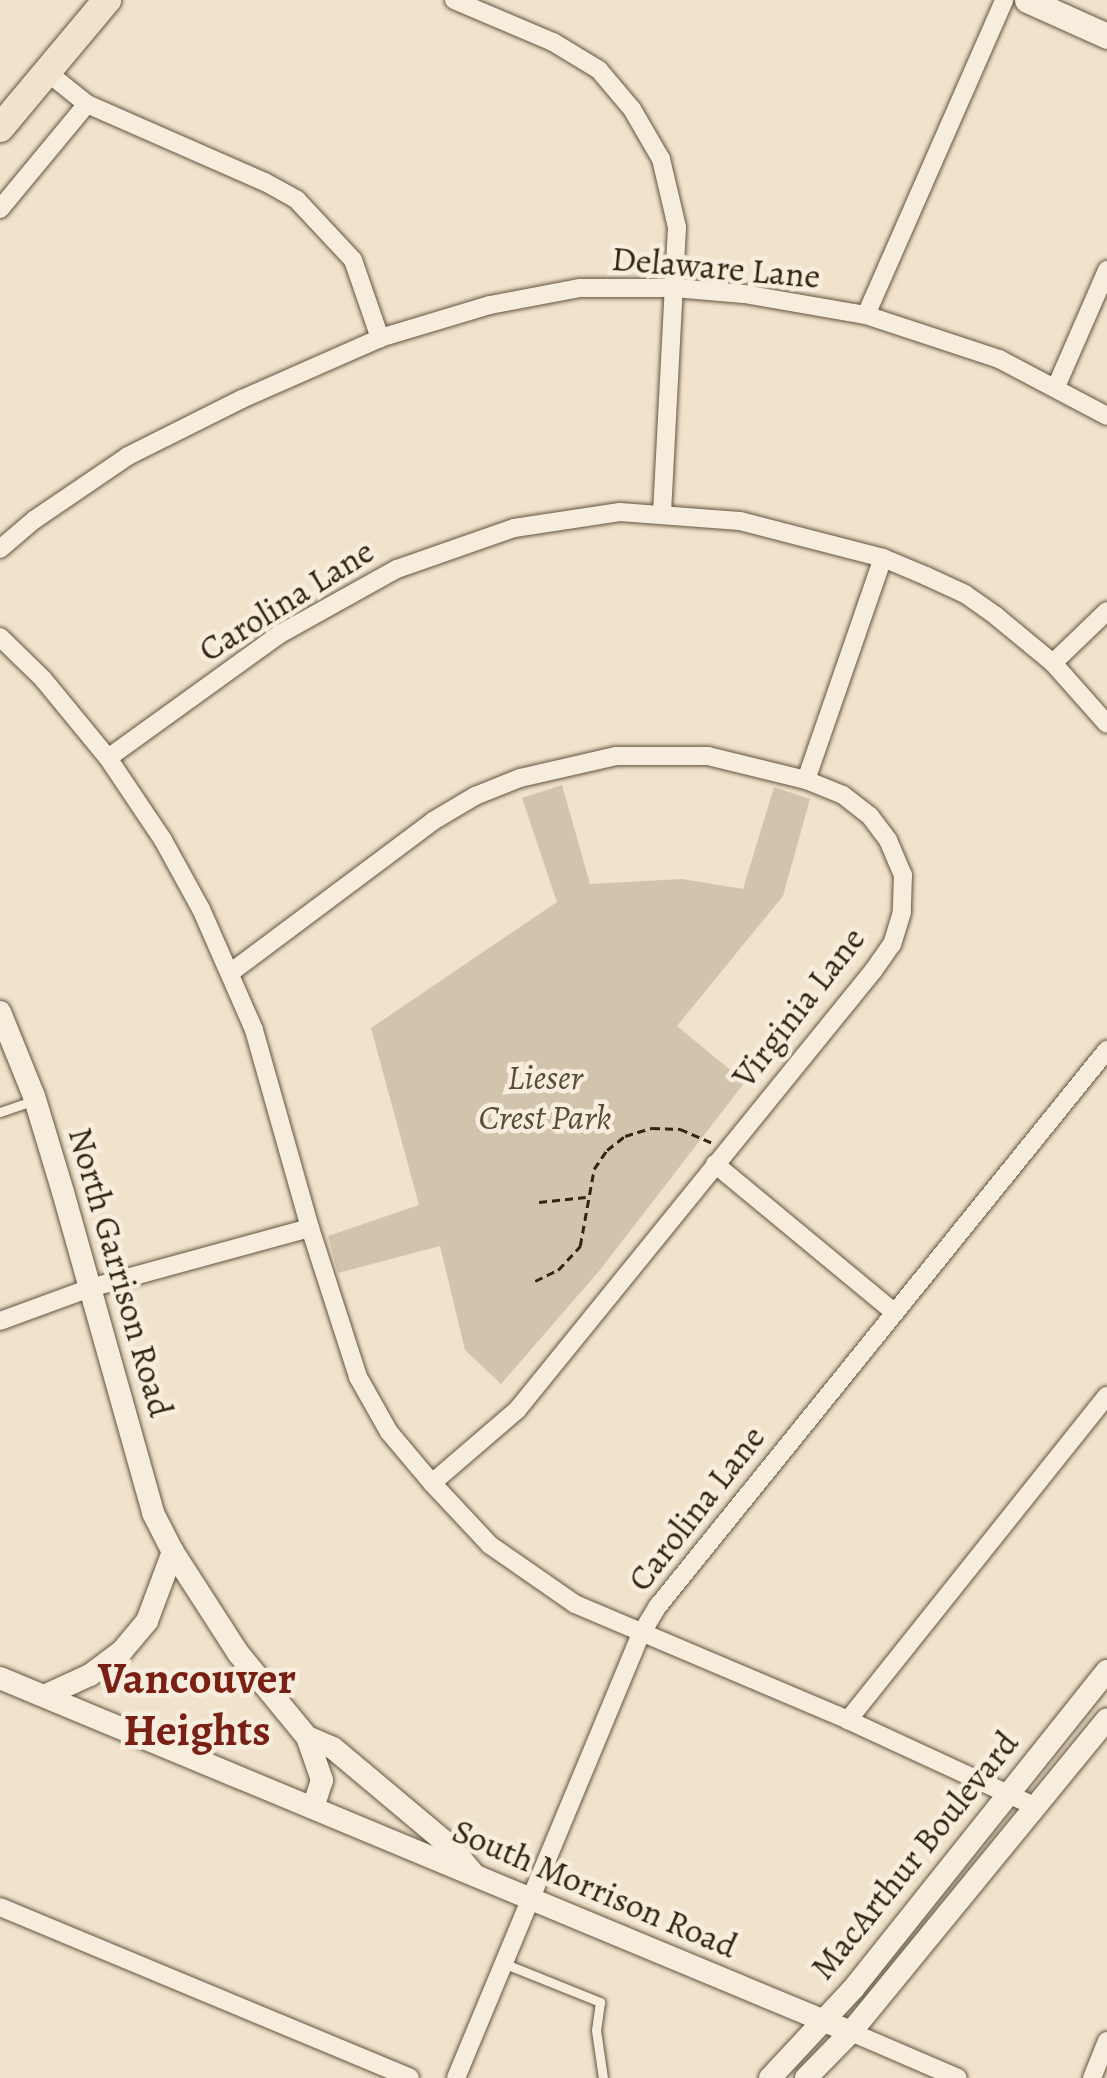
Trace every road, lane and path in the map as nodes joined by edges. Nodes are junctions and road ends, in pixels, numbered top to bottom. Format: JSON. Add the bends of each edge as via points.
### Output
{"nodes":[{"id":1,"x":454,"y":0,"type":"edge"},
{"id":2,"x":1004,"y":0,"type":"edge"},
{"id":3,"x":1026,"y":0,"type":"edge"},
{"id":4,"x":104,"y":1,"type":"edge"},
{"id":5,"x":1107,"y":36,"type":"edge"},
{"id":6,"x":47,"y":72,"type":"junction"},
{"id":7,"x":86,"y":104,"type":"junction"},
{"id":8,"x":0,"y":128,"type":"edge"},
{"id":9,"x":0,"y":209,"type":"edge"},
{"id":10,"x":1107,"y":270,"type":"edge"},
{"id":11,"x":674,"y":288,"type":"junction"},
{"id":12,"x":866,"y":315,"type":"junction"},
{"id":13,"x":380,"y":338,"type":"junction"},
{"id":14,"x":1056,"y":387,"type":"junction"},
{"id":15,"x":1107,"y":416,"type":"edge"},
{"id":16,"x":662,"y":512,"type":"junction"},
{"id":17,"x":0,"y":549,"type":"edge"},
{"id":18,"x":884,"y":558,"type":"junction"},
{"id":19,"x":1107,"y":611,"type":"edge"},
{"id":20,"x":0,"y":637,"type":"edge"},
{"id":21,"x":1053,"y":663,"type":"junction"},
{"id":22,"x":1107,"y":724,"type":"edge"},
{"id":23,"x":108,"y":758,"type":"junction"},
{"id":24,"x":806,"y":780,"type":"junction"},
{"id":25,"x":230,"y":973,"type":"junction"},
{"id":26,"x":0,"y":1012,"type":"edge"},
{"id":27,"x":1107,"y":1050,"type":"edge"},
{"id":28,"x":35,"y":1100,"type":"junction"},
{"id":29,"x":0,"y":1112,"type":"edge"},
{"id":30,"x":715,"y":1164,"type":"junction"},
{"id":31,"x":588,"y":1197,"type":"junction"},
{"id":32,"x":539,"y":1202,"type":"dead end"},
{"id":33,"x":310,"y":1228,"type":"junction"},
{"id":34,"x":534,"y":1281,"type":"dead end"},
{"id":35,"x":90,"y":1288,"type":"junction"},
{"id":36,"x":894,"y":1312,"type":"junction"},
{"id":37,"x":0,"y":1321,"type":"edge"},
{"id":38,"x":1107,"y":1396,"type":"edge"},
{"id":39,"x":432,"y":1483,"type":"junction"},
{"id":40,"x":173,"y":1552,"type":"junction"},
{"id":41,"x":641,"y":1634,"type":"junction"},
{"id":42,"x":1107,"y":1671,"type":"edge"},
{"id":43,"x":0,"y":1678,"type":"edge"},
{"id":44,"x":44,"y":1696,"type":"junction"},
{"id":45,"x":848,"y":1720,"type":"junction"},
{"id":46,"x":1107,"y":1720,"type":"edge"},
{"id":47,"x":307,"y":1738,"type":"junction"},
{"id":48,"x":1008,"y":1794,"type":"junction"},
{"id":49,"x":1036,"y":1806,"type":"junction"},
{"id":50,"x":313,"y":1808,"type":"junction"},
{"id":51,"x":476,"y":1877,"type":"junction"},
{"id":52,"x":530,"y":1900,"type":"junction"},
{"id":53,"x":0,"y":1907,"type":"edge"},
{"id":54,"x":503,"y":1963,"type":"junction"},
{"id":55,"x":824,"y":2021,"type":"junction"},
{"id":56,"x":851,"y":2032,"type":"junction"},
{"id":57,"x":1107,"y":2040,"type":"edge"},
{"id":58,"x":459,"y":2077,"type":"edge"},
{"id":59,"x":410,"y":2078,"type":"edge"},
{"id":60,"x":604,"y":2078,"type":"edge"},
{"id":61,"x":770,"y":2078,"type":"edge"},
{"id":62,"x":806,"y":2078,"type":"edge"},
{"id":63,"x":958,"y":2078,"type":"edge"},
{"id":64,"x":1092,"y":2078,"type":"edge"}],
"edges":[{"from":1,"to":11,"type":"street","via":[[600,70],[632,109],[660,159],[677,227]]},
{"from":2,"to":12,"type":"street"},
{"from":3,"to":5,"type":"main road"},
{"from":4,"to":6,"type":"main road"},
{"from":6,"to":7,"type":"street"},
{"from":6,"to":8,"type":"main road"},
{"from":7,"to":9,"type":"street"},
{"from":7,"to":13,"type":"street","via":[[297,200],[353,260]]},
{"from":10,"to":14,"type":"street"},
{"from":11,"to":12,"type":"street","name":"Delaware Lane"},
{"from":11,"to":13,"type":"street","name":"Delaware Lane","via":[[580,288],[490,305]]},
{"from":11,"to":16,"type":"street"},
{"from":12,"to":14,"type":"street","name":"Delaware Lane","via":[[999,359]]},
{"from":13,"to":17,"type":"street","name":"Delaware Lane","via":[[128,456]]},
{"from":14,"to":15,"type":"street","name":"Delaware Lane"},
{"from":16,"to":18,"type":"street","name":"Carolina Lane","via":[[740,520]]},
{"from":16,"to":23,"type":"street","name":"Carolina Lane","via":[[578,515],[514,528],[397,569],[280,634]]},
{"from":18,"to":21,"type":"street","name":"Carolina Lane","via":[[965,594]]},
{"from":18,"to":24,"type":"street"},
{"from":19,"to":21,"type":"street"},
{"from":20,"to":23,"type":"street"},
{"from":21,"to":22,"type":"street","name":"Carolina Lane"},
{"from":23,"to":25,"type":"street","via":[[163,840]]},
{"from":24,"to":25,"type":"street","name":"Virginia Lane","via":[[708,756],[662,755],[616,756],[520,778],[433,821]]},
{"from":24,"to":30,"type":"street","name":"Virginia Lane","via":[[842,795],[888,840],[904,875],[902,912],[892,944],[873,970]]},
{"from":25,"to":33,"type":"street","via":[[254,1030]]},
{"from":26,"to":28,"type":"street","name":"North Garrison Road"},
{"from":27,"to":36,"type":"street","name":"Carolina Lane"},
{"from":28,"to":29,"type":"lane"},
{"from":28,"to":35,"type":"street","name":"North Garrison Road"},
{"from":30,"to":31,"type":"path","via":[[714,1144],[707,1140],[652,1128],[606,1150]]},
{"from":30,"to":36,"type":"street"},
{"from":30,"to":39,"type":"street","name":"Virginia Lane","via":[[517,1410]]},
{"from":31,"to":32,"type":"path"},
{"from":31,"to":34,"type":"path","via":[[580,1246],[558,1270]]},
{"from":33,"to":35,"type":"street"},
{"from":33,"to":39,"type":"street","via":[[358,1377],[390,1432]]},
{"from":35,"to":37,"type":"street"},
{"from":35,"to":40,"type":"street","name":"North Garrison Road","via":[[153,1513]]},
{"from":36,"to":41,"type":"street","name":"Carolina Lane"},
{"from":38,"to":45,"type":"street"},
{"from":39,"to":41,"type":"street","via":[[490,1545],[575,1604]]},
{"from":40,"to":44,"type":"street","via":[[148,1621],[122,1652]]},
{"from":40,"to":47,"type":"street","name":"North Garrison Road","via":[[238,1653]]},
{"from":41,"to":45,"type":"street"},
{"from":41,"to":52,"type":"street","name":"Carolina Lane"},
{"from":42,"to":48,"type":"street","name":"MacArthur Boulevard"},
{"from":43,"to":44,"type":"street","name":"South Morrison Road"},
{"from":44,"to":50,"type":"street","name":"South Morrison Road"},
{"from":45,"to":48,"type":"street"},
{"from":46,"to":49,"type":"street","name":"MacArthur Boulevard"},
{"from":47,"to":50,"type":"street","via":[[322,1780]]},
{"from":47,"to":51,"type":"street","via":[[333,1748],[451,1847]]},
{"from":48,"to":49,"type":"street"},
{"from":48,"to":55,"type":"street","name":"MacArthur Boulevard"},
{"from":49,"to":56,"type":"street","name":"MacArthur Boulevard"},
{"from":50,"to":51,"type":"street","name":"South Morrison Road"},
{"from":51,"to":52,"type":"street","name":"South Morrison Road"},
{"from":52,"to":54,"type":"street","name":"Carolina Lane"},
{"from":52,"to":55,"type":"street","name":"South Morrison Road"},
{"from":53,"to":59,"type":"street"},
{"from":54,"to":58,"type":"street","name":"Carolina Lane"},
{"from":54,"to":60,"type":"lane","via":[[600,2002],[596,2030]]},
{"from":55,"to":56,"type":"street","name":"South Morrison Road"},
{"from":55,"to":61,"type":"street","name":"MacArthur Boulevard"},
{"from":56,"to":62,"type":"street","name":"MacArthur Boulevard"},
{"from":56,"to":63,"type":"street"},
{"from":57,"to":64,"type":"street"}]}
